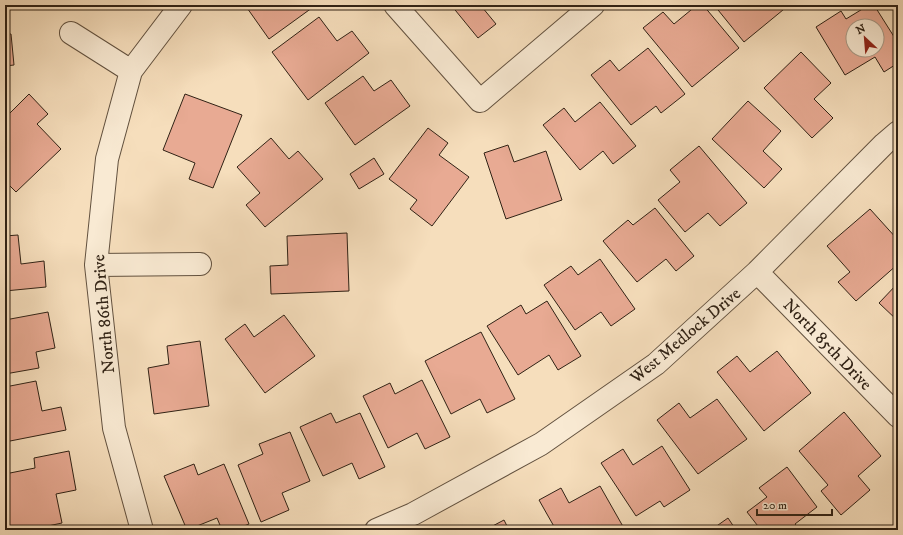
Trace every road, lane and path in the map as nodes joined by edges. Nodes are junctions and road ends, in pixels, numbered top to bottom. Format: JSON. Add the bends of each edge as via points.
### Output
{"nodes":[{"id":1,"x":181,"y":5,"type":"edge"},
{"id":2,"x":395,"y":5,"type":"edge"},
{"id":3,"x":593,"y":5,"type":"edge"},
{"id":4,"x":71,"y":33,"type":"dead end"},
{"id":5,"x":130,"y":72,"type":"junction"},
{"id":6,"x":898,"y":132,"type":"edge"},
{"id":7,"x":200,"y":264,"type":"dead end"},
{"id":8,"x":96,"y":265,"type":"junction"},
{"id":9,"x":757,"y":272,"type":"junction"},
{"id":10,"x":898,"y":416,"type":"edge"},
{"id":11,"x":142,"y":530,"type":"edge"},
{"id":12,"x":376,"y":530,"type":"edge"}],
"edges":[{"from":1,"to":5,"type":"street"},
{"from":2,"to":3,"type":"street","via":[[480,101]]},
{"from":4,"to":5,"type":"street"},
{"from":5,"to":8,"type":"street","name":"North 86th Drive","via":[[108,159]]},
{"from":6,"to":9,"type":"street","name":"West Medlock Drive"},
{"from":7,"to":8,"type":"street"},
{"from":8,"to":11,"type":"street","name":"North 86th Drive","via":[[114,428]]},
{"from":9,"to":10,"type":"street","name":"North 85th Drive"},
{"from":9,"to":12,"type":"street","name":"West Medlock Drive","via":[[656,364],[541,444],[413,514]]}]}
